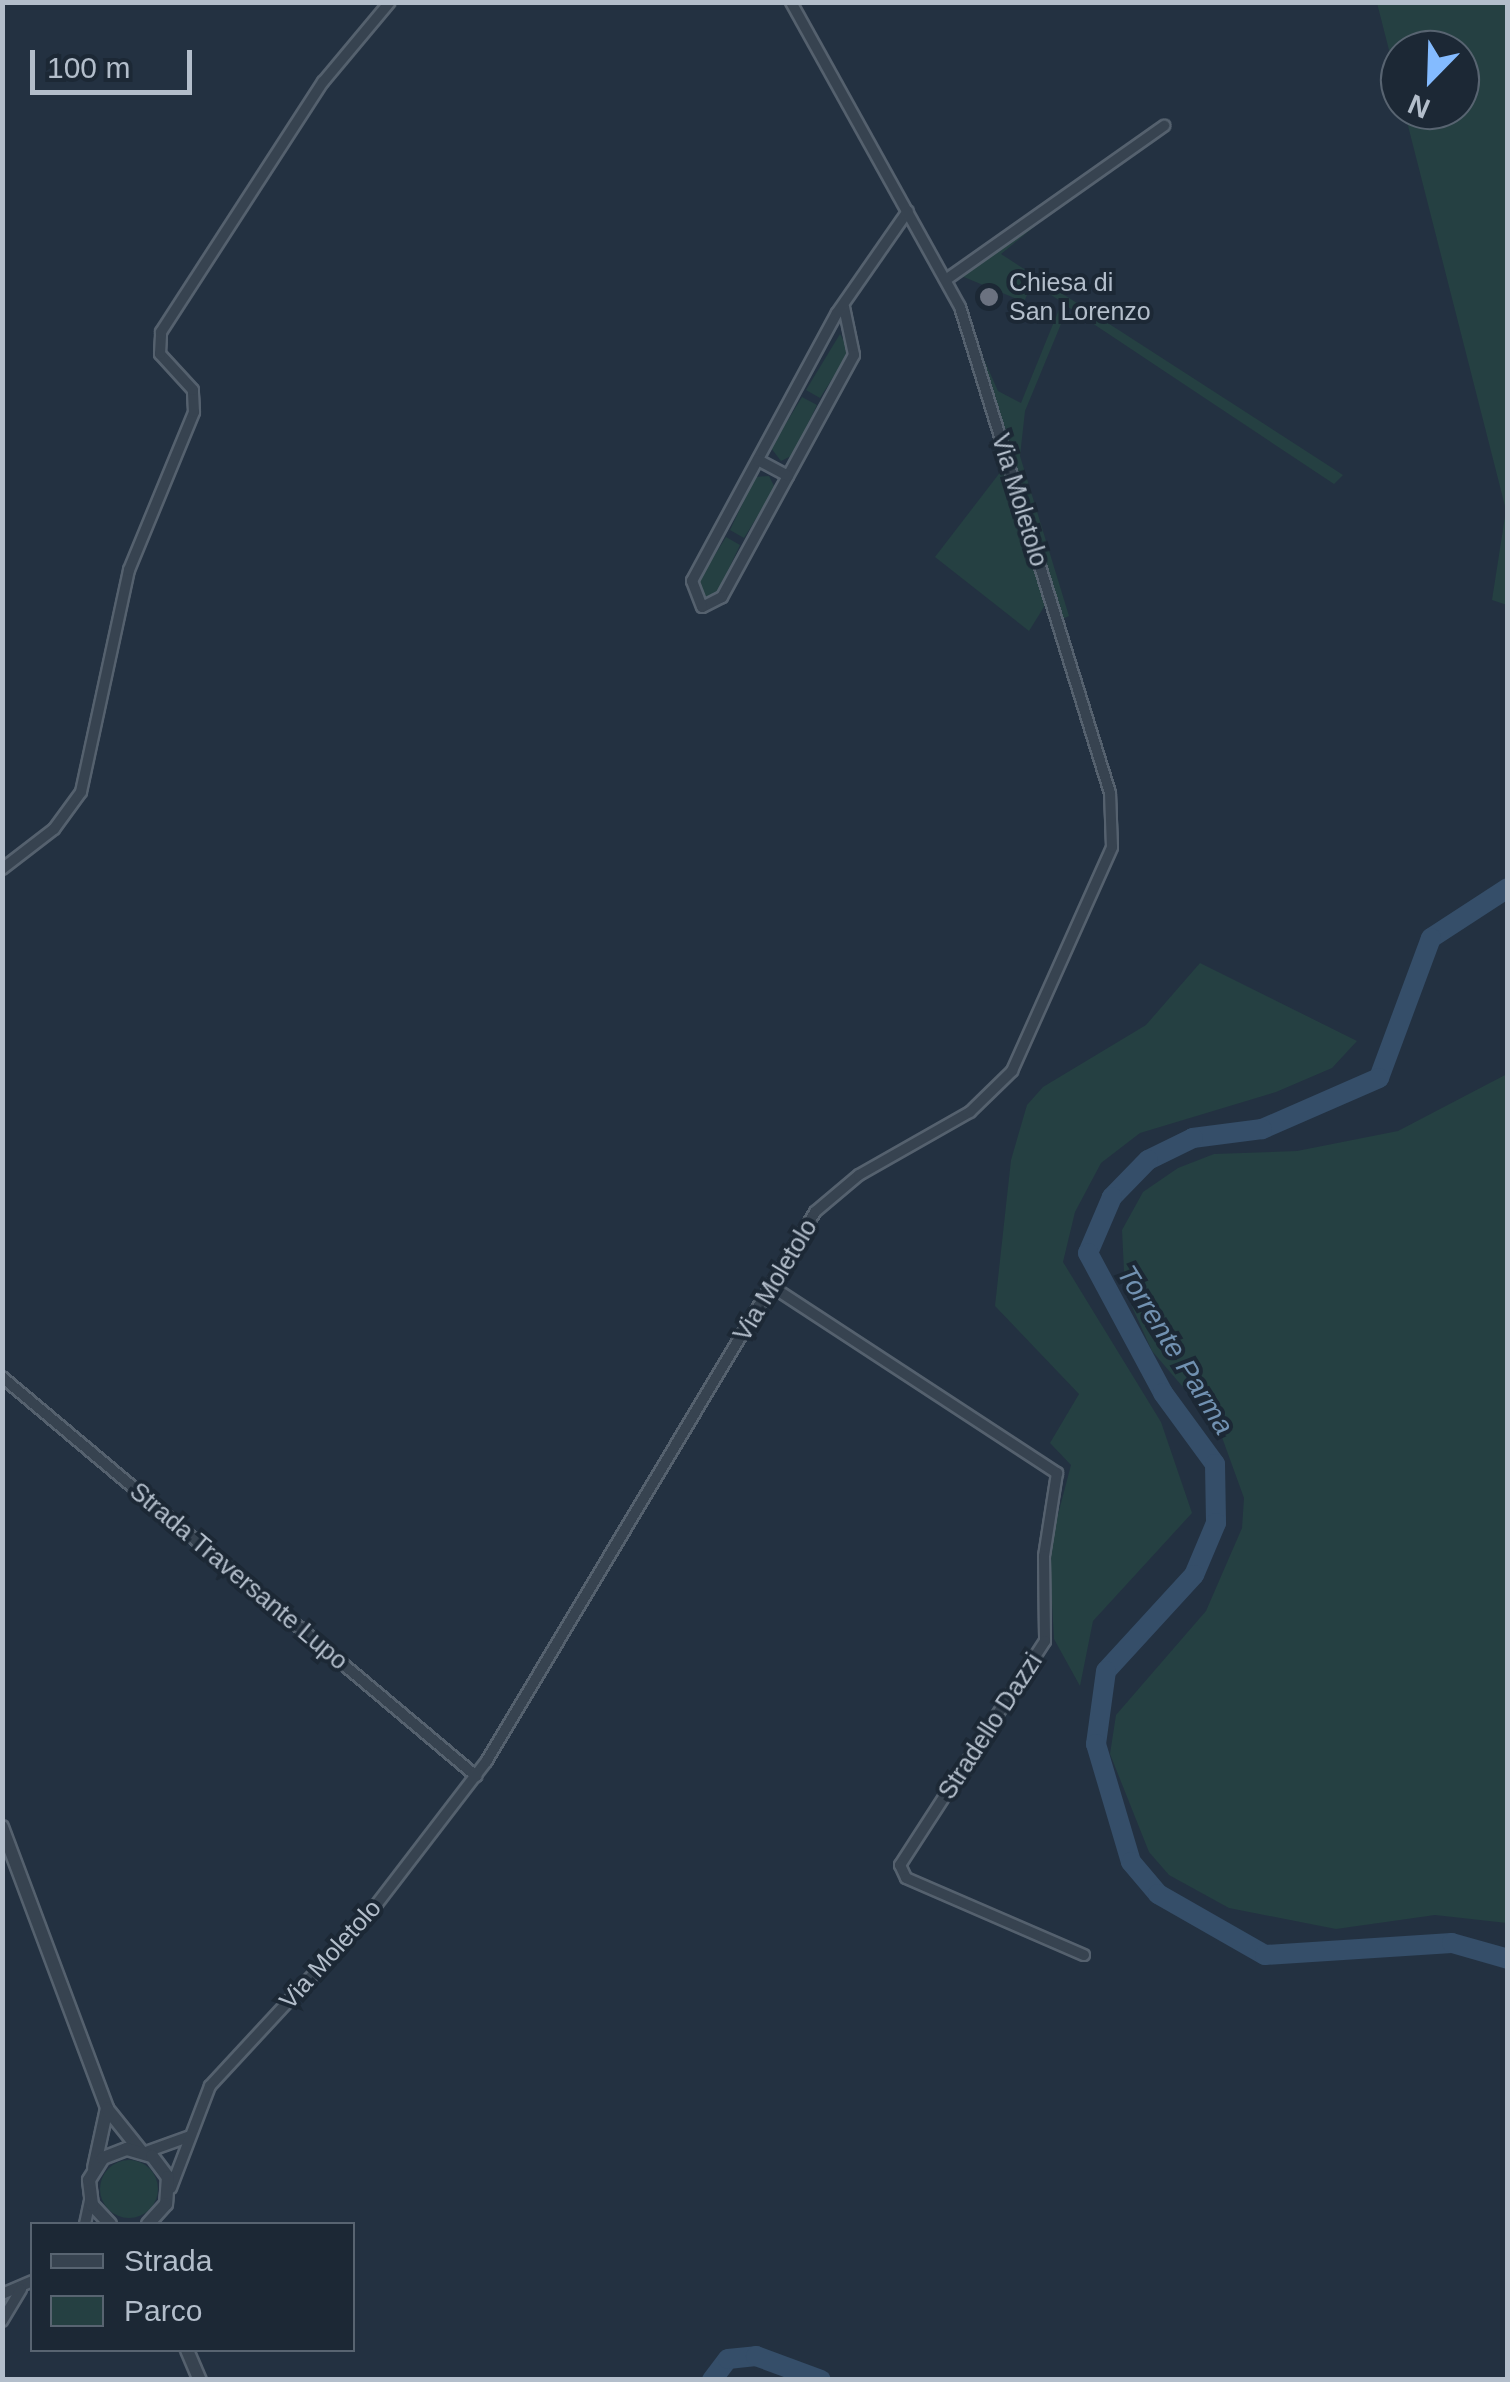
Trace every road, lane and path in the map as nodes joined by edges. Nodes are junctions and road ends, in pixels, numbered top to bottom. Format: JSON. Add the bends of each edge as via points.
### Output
{"nodes":[{"id":1,"x":390,"y":2,"type":"edge"},
{"id":2,"x":791,"y":2,"type":"edge"},
{"id":3,"x":1164,"y":126,"type":"dead end"},
{"id":4,"x":908,"y":210,"type":"junction"},
{"id":5,"x":946,"y":278,"type":"junction"},
{"id":6,"x":844,"y":307,"type":"junction"},
{"id":7,"x":850,"y":332,"type":"junction"},
{"id":8,"x":824,"y":338,"type":"junction"},
{"id":9,"x":758,"y":460,"type":"junction"},
{"id":10,"x":788,"y":476,"type":"junction"},
{"id":11,"x":2,"y":869,"type":"edge"},
{"id":12,"x":771,"y":1286,"type":"junction"},
{"id":13,"x":2,"y":1377,"type":"edge"},
{"id":14,"x":476,"y":1776,"type":"junction"},
{"id":15,"x":2,"y":1827,"type":"edge"},
{"id":16,"x":1084,"y":1955,"type":"dead end"},
{"id":17,"x":107,"y":2108,"type":"junction"},
{"id":18,"x":188,"y":2136,"type":"junction"},
{"id":19,"x":144,"y":2148,"type":"junction"},
{"id":20,"x":94,"y":2168,"type":"junction"},
{"id":21,"x":90,"y":2199,"type":"junction"},
{"id":22,"x":166,"y":2204,"type":"junction"},
{"id":23,"x":85,"y":2222,"type":"edge"},
{"id":24,"x":107,"y":2222,"type":"edge"},
{"id":25,"x":150,"y":2222,"type":"edge"},
{"id":26,"x":157,"y":2222,"type":"edge"},
{"id":27,"x":30,"y":2282,"type":"edge"},
{"id":28,"x":20,"y":2289,"type":"junction"},
{"id":29,"x":2,"y":2294,"type":"edge"},
{"id":30,"x":2,"y":2321,"type":"edge"},
{"id":31,"x":188,"y":2352,"type":"edge"},
{"id":32,"x":200,"y":2380,"type":"edge"}],
"edges":[{"from":1,"to":11,"type":"street","via":[[323,82],[161,332],[160,354],[194,394],[192,416],[134,553],[81,792],[54,829]]},
{"from":2,"to":4,"type":"street","name":"Via Moletolo"},
{"from":3,"to":5,"type":"street"},
{"from":4,"to":5,"type":"street","name":"Via Moletolo"},
{"from":4,"to":6,"type":"street"},
{"from":5,"to":12,"type":"street","name":"Via Moletolo","via":[[1110,793],[1114,833],[1005,1080],[960,1119],[832,1194]]},
{"from":6,"to":7,"type":"street"},
{"from":6,"to":8,"type":"street"},
{"from":7,"to":8,"type":"street"},
{"from":7,"to":10,"type":"street","via":[[856,352]]},
{"from":8,"to":9,"type":"street"},
{"from":9,"to":10,"type":"street"},
{"from":9,"to":10,"type":"street","via":[[690,584],[698,605],[720,600]]},
{"from":12,"to":14,"type":"street","name":"Via Moletolo"},
{"from":12,"to":16,"type":"street","name":"Stradello Dazzi","via":[[1057,1473],[1044,1556],[1045,1640],[900,1864],[906,1878]]},
{"from":13,"to":14,"type":"street","name":"Strada Traversante Lupo"},
{"from":14,"to":18,"type":"street","name":"Via Moletolo","via":[[370,1912],[210,2086]]},
{"from":15,"to":17,"type":"street"},
{"from":17,"to":19,"type":"street"},
{"from":17,"to":20,"type":"street"},
{"from":18,"to":19,"type":"street"},
{"from":18,"to":22,"type":"street","name":"Via Moletolo"},
{"from":19,"to":20,"type":"street","via":[[114,2151]]},
{"from":19,"to":22,"type":"street","via":[[165,2171]]},
{"from":20,"to":21,"type":"street"},
{"from":21,"to":23,"type":"street"},
{"from":21,"to":24,"type":"street"},
{"from":22,"to":25,"type":"street","name":"Via Moletolo"},
{"from":22,"to":26,"type":"street","name":"Via Moletolo"},
{"from":27,"to":28,"type":"street"},
{"from":28,"to":29,"type":"street"},
{"from":28,"to":30,"type":"street"},
{"from":31,"to":32,"type":"street"}]}
